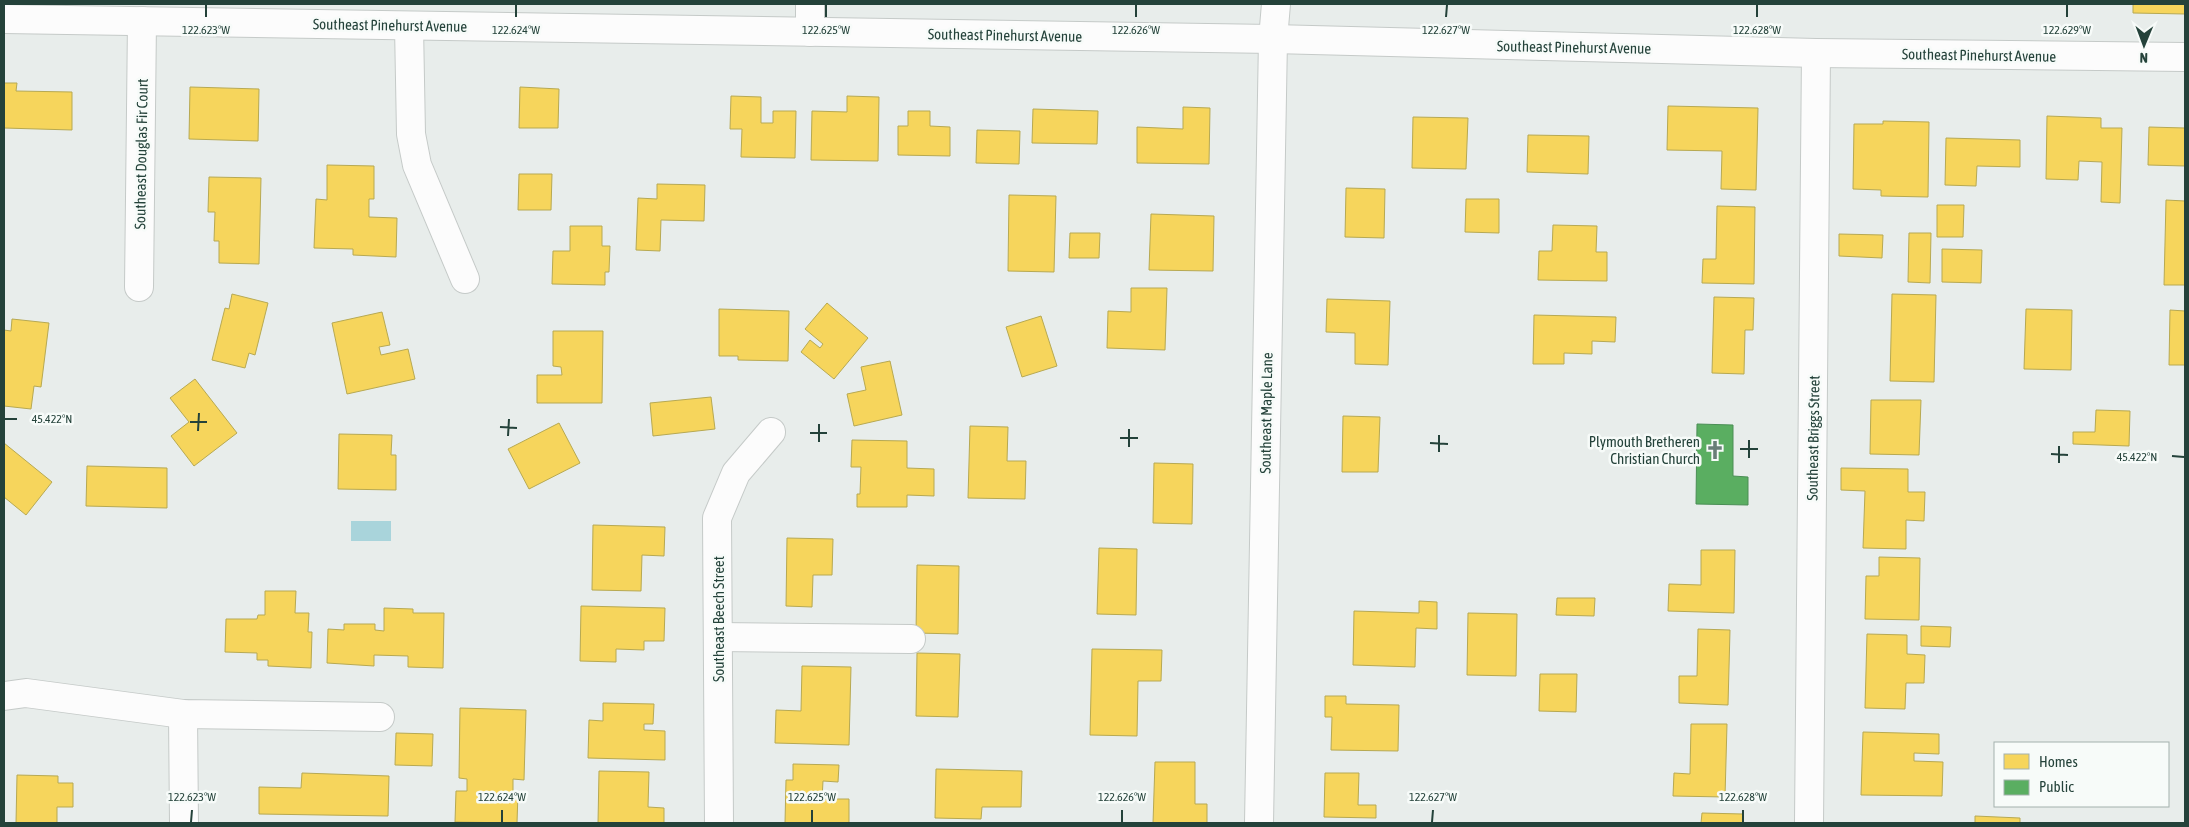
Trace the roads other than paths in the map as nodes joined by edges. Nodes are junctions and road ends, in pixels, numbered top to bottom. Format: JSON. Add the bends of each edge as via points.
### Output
{"nodes":[{"id":1,"x":810,"y":4,"type":"edge"},
{"id":2,"x":1276,"y":4,"type":"edge"},
{"id":3,"x":445,"y":15,"type":"edge"},
{"id":4,"x":4,"y":19,"type":"edge"},
{"id":5,"x":142,"y":21,"type":"junction"},
{"id":6,"x":409,"y":26,"type":"junction"},
{"id":7,"x":810,"y":32,"type":"junction"},
{"id":8,"x":1273,"y":39,"type":"junction"},
{"id":9,"x":1816,"y":53,"type":"junction"},
{"id":10,"x":2185,"y":57,"type":"edge"},
{"id":11,"x":465,"y":280,"type":"dead end"},
{"id":12,"x":139,"y":287,"type":"dead end"},
{"id":13,"x":771,"y":432,"type":"dead end"},
{"id":14,"x":718,"y":637,"type":"junction"},
{"id":15,"x":911,"y":639,"type":"dead end"},
{"id":16,"x":4,"y":696,"type":"edge"},
{"id":17,"x":184,"y":714,"type":"junction"},
{"id":18,"x":380,"y":717,"type":"dead end"},
{"id":19,"x":184,"y":823,"type":"edge"},
{"id":20,"x":719,"y":823,"type":"edge"},
{"id":21,"x":1259,"y":823,"type":"edge"},
{"id":22,"x":1809,"y":823,"type":"edge"}],
"edges":[{"from":1,"to":7,"type":"street"},
{"from":2,"to":8,"type":"street","name":"Southeast Maple Lane"},
{"from":3,"to":6,"type":"street","name":"Southeast Pinehurst Avenue"},
{"from":3,"to":7,"type":"street","name":"Southeast Pinehurst Avenue"},
{"from":4,"to":5,"type":"street","name":"Southeast Pinehurst Avenue"},
{"from":5,"to":6,"type":"street","name":"Southeast Pinehurst Avenue"},
{"from":5,"to":12,"type":"street","name":"Southeast Douglas Fir Court"},
{"from":6,"to":11,"type":"street","via":[[411,134],[417,165]]},
{"from":7,"to":8,"type":"street","name":"Southeast Pinehurst Avenue"},
{"from":8,"to":9,"type":"street","name":"Southeast Pinehurst Avenue"},
{"from":8,"to":21,"type":"street","name":"Southeast Maple Lane"},
{"from":9,"to":10,"type":"street","name":"Southeast Pinehurst Avenue"},
{"from":9,"to":22,"type":"street","name":"Southeast Briggs Street"},
{"from":13,"to":14,"type":"street","name":"Southeast Beech Street","via":[[736,473],[717,518]]},
{"from":14,"to":15,"type":"street"},
{"from":14,"to":20,"type":"street","name":"Southeast Beech Street"},
{"from":16,"to":17,"type":"street","via":[[26,693]]},
{"from":17,"to":18,"type":"street"},
{"from":17,"to":19,"type":"street"}]}
